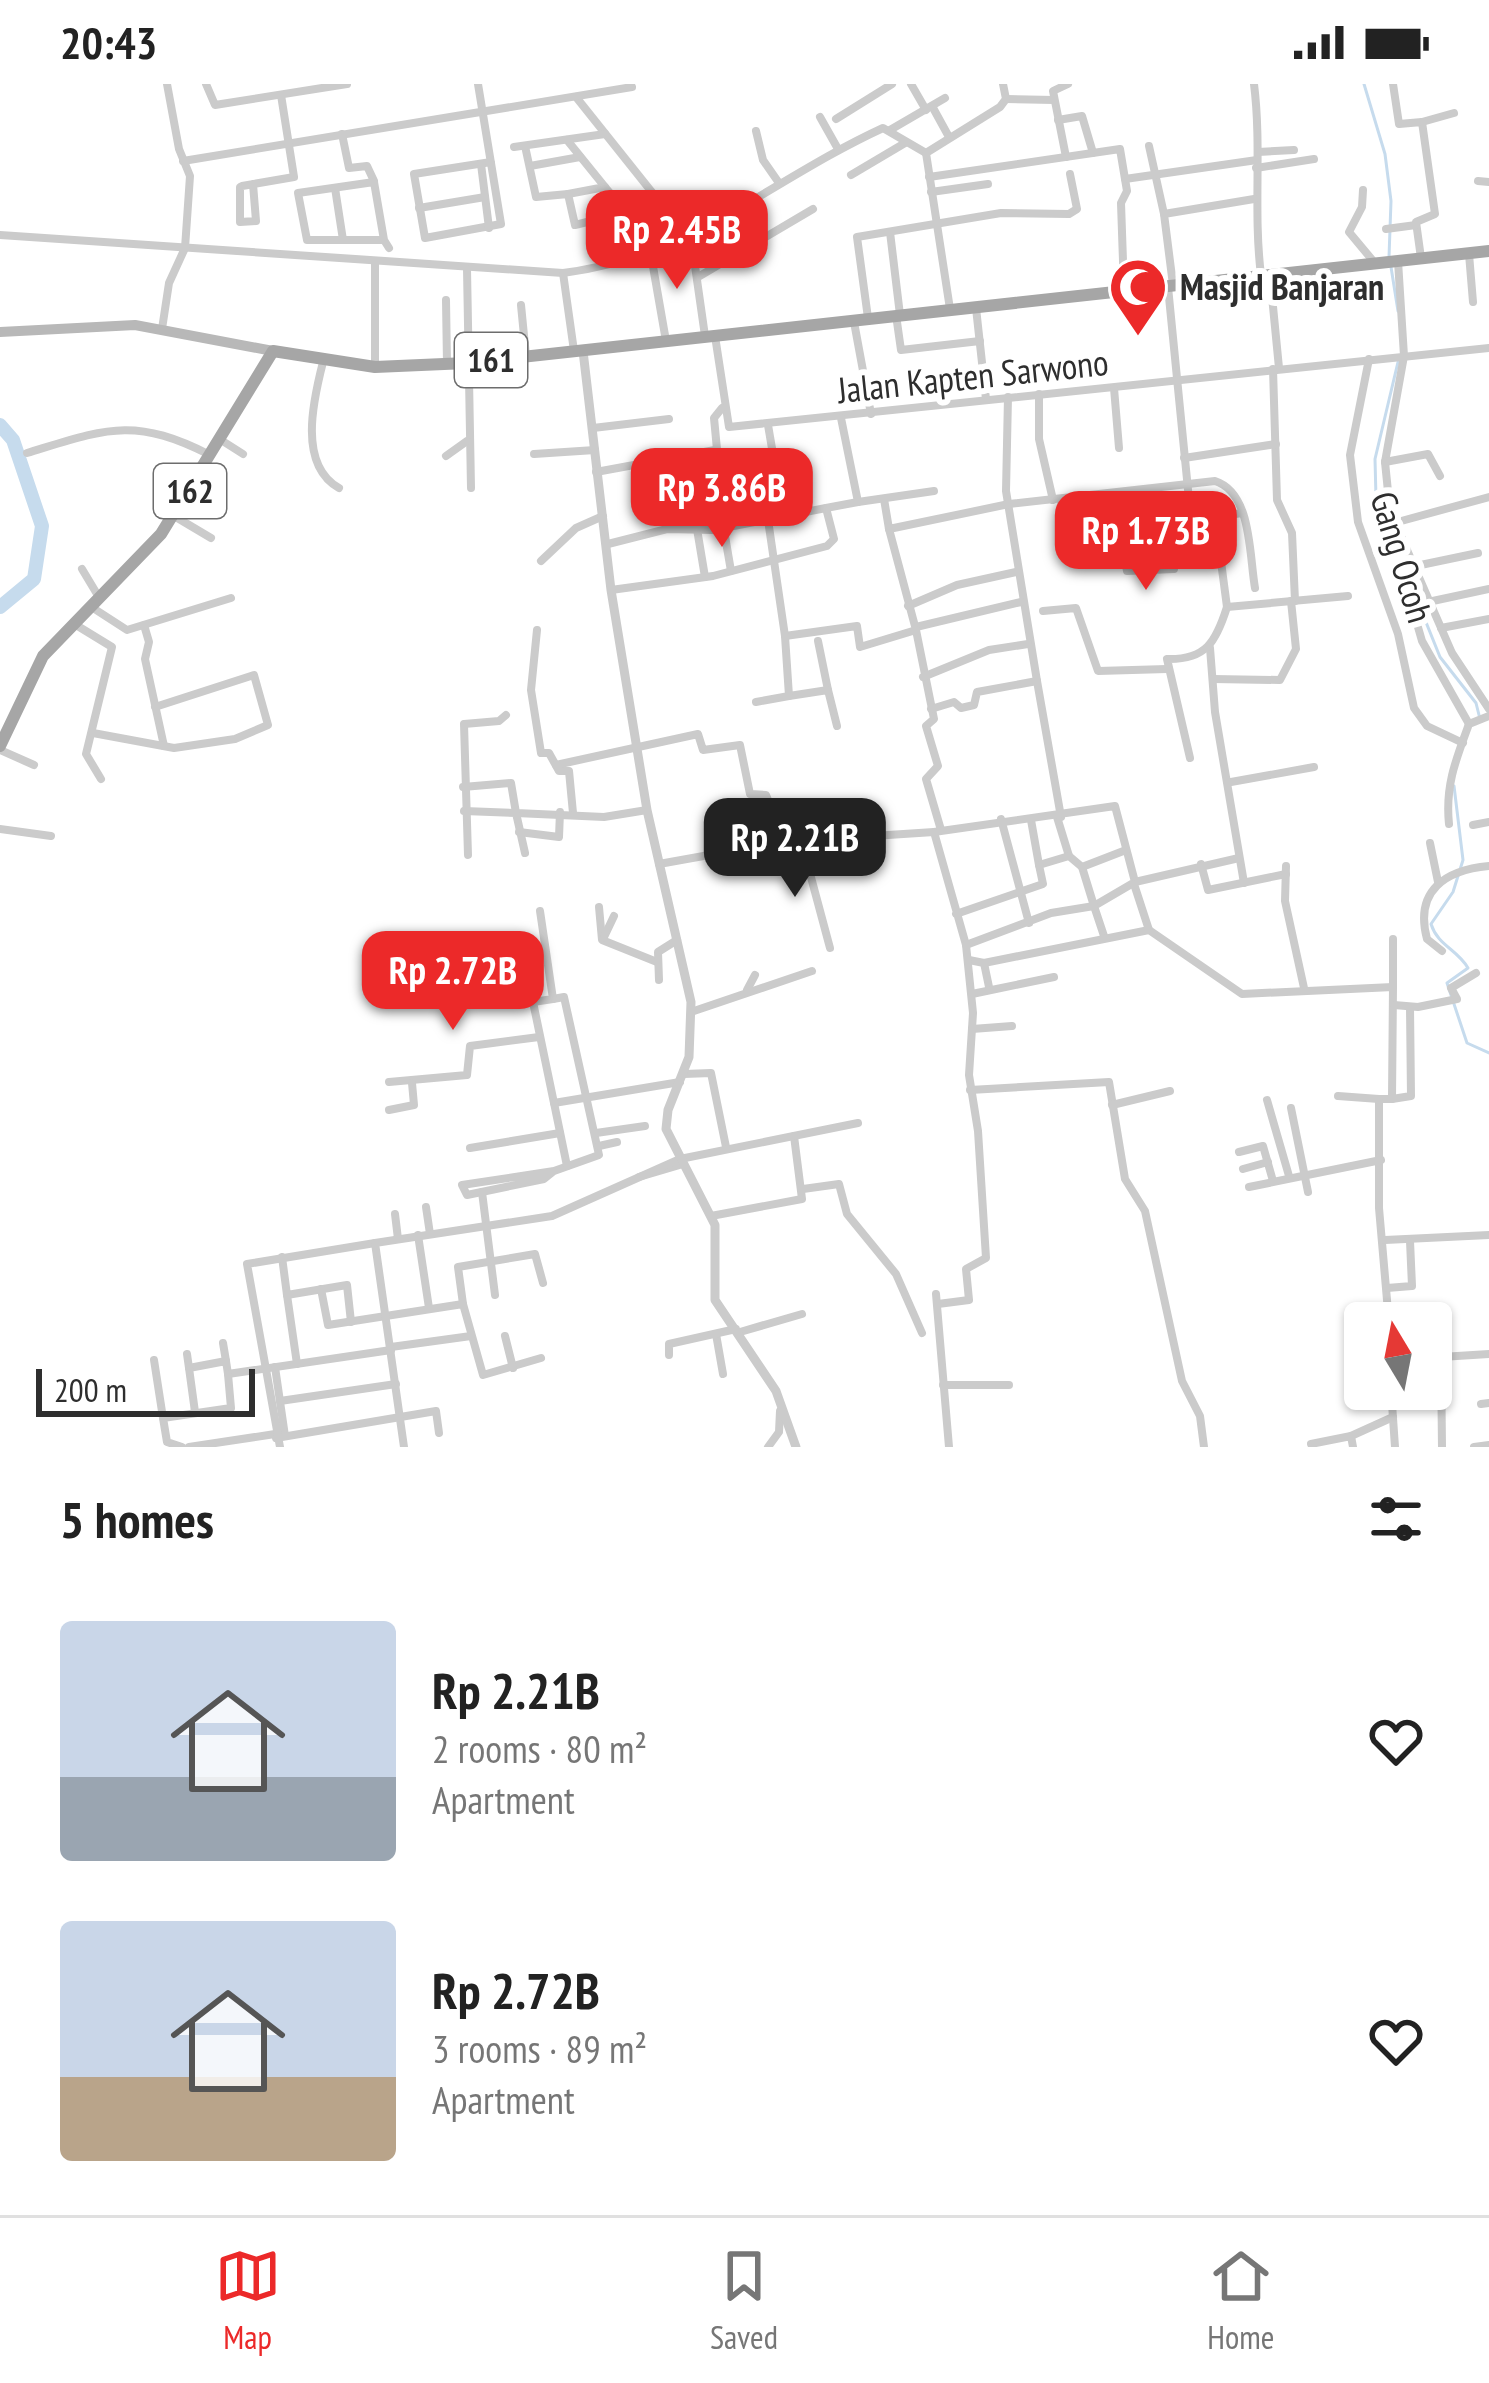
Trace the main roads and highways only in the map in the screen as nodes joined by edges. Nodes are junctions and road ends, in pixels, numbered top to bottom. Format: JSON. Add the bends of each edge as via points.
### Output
{"nodes":[{"id":1,"x":1489,"y":251,"type":"edge"},
{"id":2,"x":0,"y":332,"type":"edge"},
{"id":3,"x":273,"y":351,"type":"junction"},
{"id":4,"x":0,"y":748,"type":"edge"}],
"edges":[{"from":1,"to":3,"type":"main road","number":"161","via":[[467,363],[375,367]]},
{"from":2,"to":3,"type":"main road","number":"161","via":[[102,324]]},
{"from":3,"to":4,"type":"main road","number":"162","via":[[174,516],[36,666]]}]}
